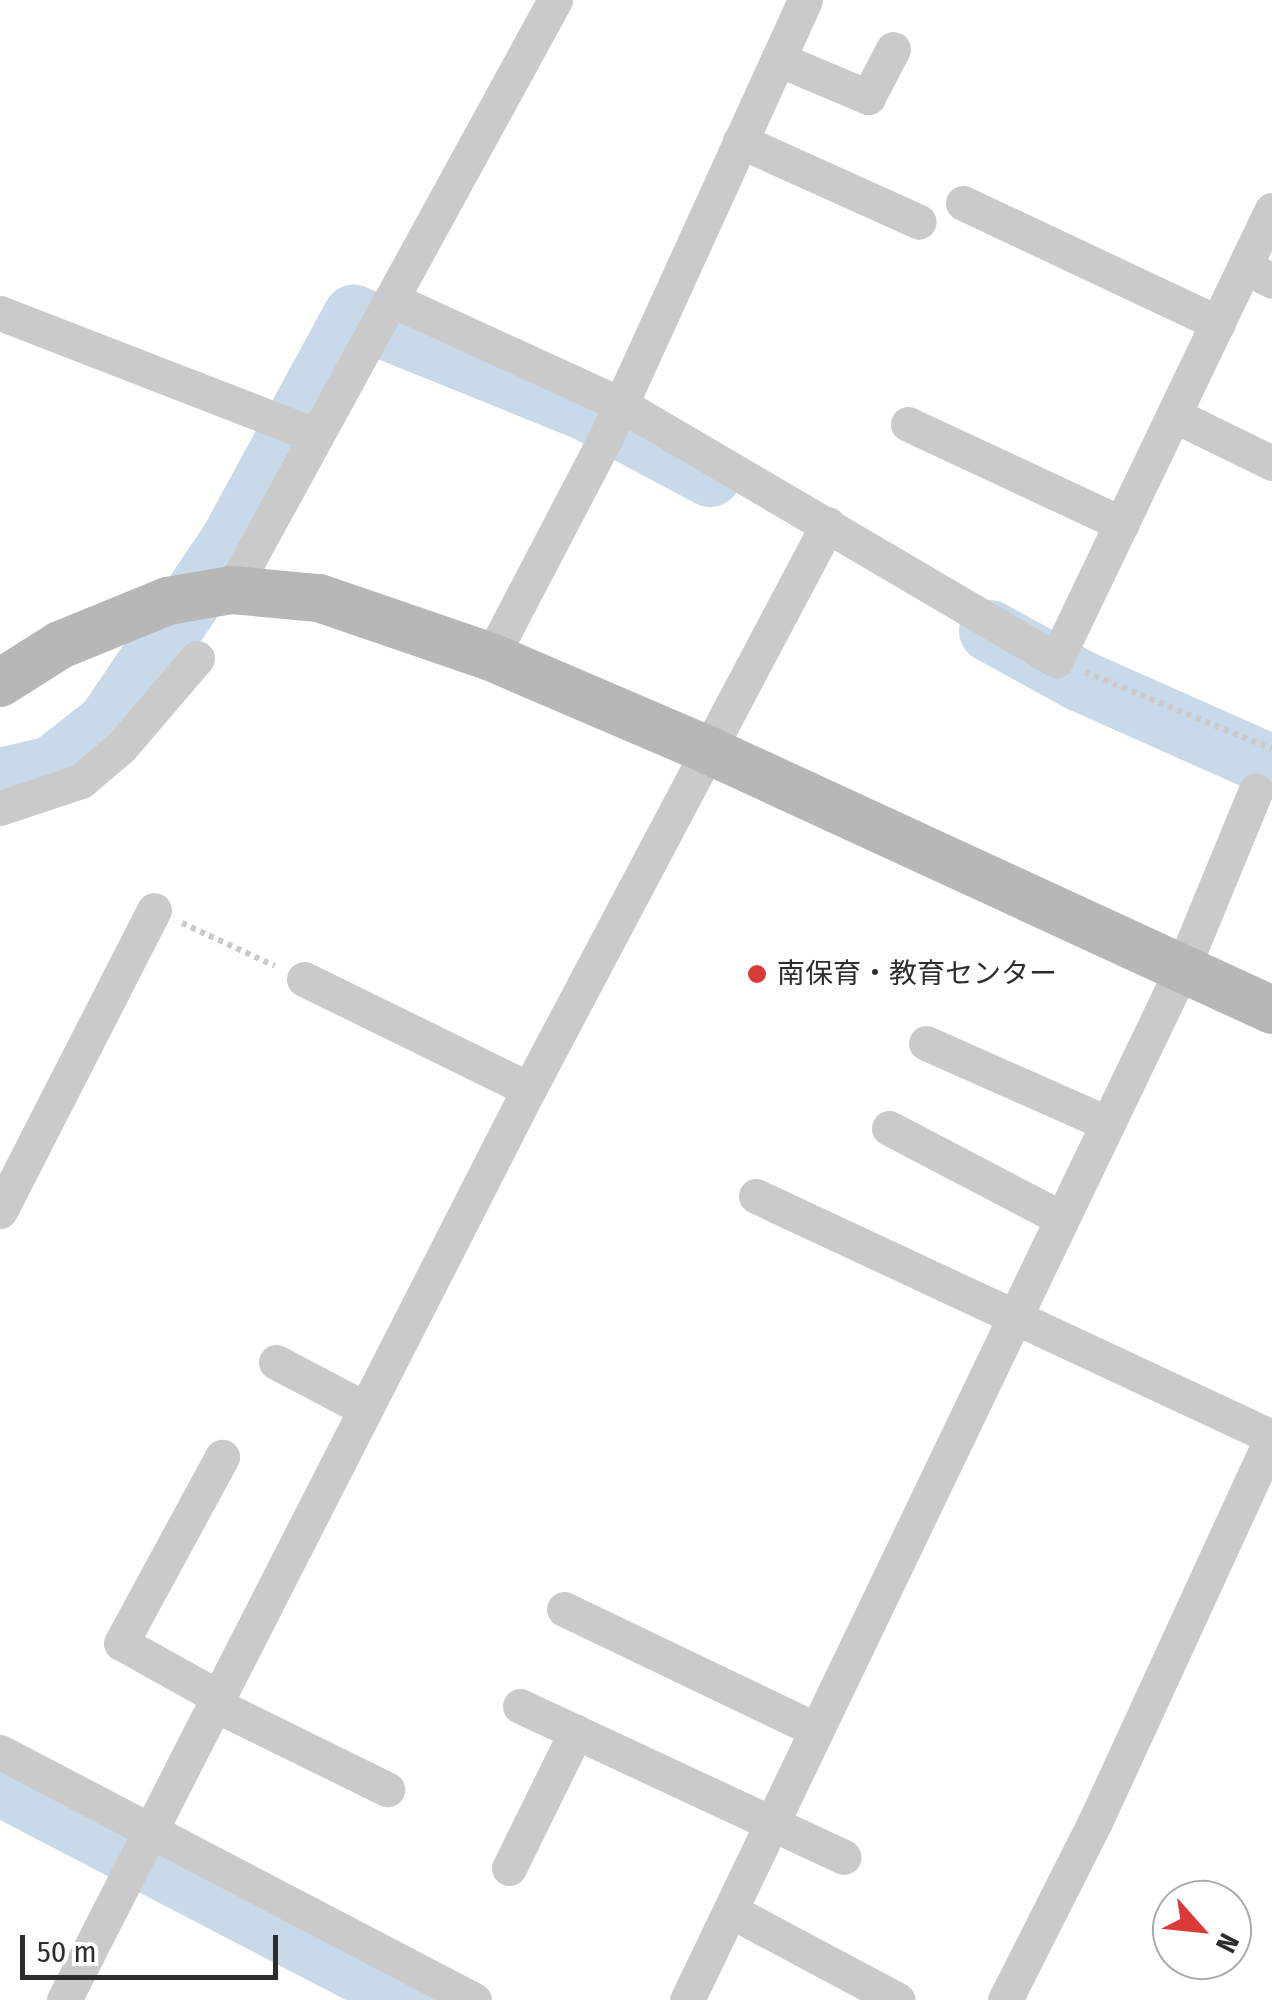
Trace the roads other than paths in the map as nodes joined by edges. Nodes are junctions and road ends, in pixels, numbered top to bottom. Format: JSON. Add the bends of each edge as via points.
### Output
{"nodes":[{"id":1,"x":554,"y":0,"type":"edge"},
{"id":2,"x":805,"y":0,"type":"edge"},
{"id":3,"x":893,"y":48,"type":"dead end"},
{"id":4,"x":778,"y":59,"type":"junction"},
{"id":5,"x":740,"y":142,"type":"junction"},
{"id":6,"x":962,"y":203,"type":"dead end"},
{"id":7,"x":1272,"y":210,"type":"edge"},
{"id":8,"x":920,"y":222,"type":"dead end"},
{"id":9,"x":1258,"y":274,"type":"edge"},
{"id":10,"x":395,"y":301,"type":"junction"},
{"id":11,"x":0,"y":313,"type":"edge"},
{"id":12,"x":1218,"y":323,"type":"junction"},
{"id":13,"x":620,"y":404,"type":"junction"},
{"id":14,"x":1174,"y":415,"type":"junction"},
{"id":15,"x":908,"y":424,"type":"dead end"},
{"id":16,"x":312,"y":434,"type":"junction"},
{"id":17,"x":1272,"y":463,"type":"edge"},
{"id":18,"x":1122,"y":524,"type":"junction"},
{"id":19,"x":823,"y":533,"type":"junction"},
{"id":20,"x":232,"y":590,"type":"junction"},
{"id":21,"x":491,"y":656,"type":"junction"},
{"id":22,"x":197,"y":658,"type":"dead end"},
{"id":23,"x":0,"y":683,"type":"edge"},
{"id":24,"x":710,"y":751,"type":"junction"},
{"id":25,"x":1256,"y":790,"type":"dead end"},
{"id":26,"x":0,"y":808,"type":"edge"},
{"id":27,"x":154,"y":910,"type":"road end"},
{"id":28,"x":1183,"y":967,"type":"junction"},
{"id":29,"x":304,"y":979,"type":"road end"},
{"id":30,"x":1272,"y":1010,"type":"edge"},
{"id":31,"x":926,"y":1043,"type":"dead end"},
{"id":32,"x":529,"y":1089,"type":"junction"},
{"id":33,"x":1104,"y":1122,"type":"junction"},
{"id":34,"x":889,"y":1128,"type":"dead end"},
{"id":35,"x":756,"y":1196,"type":"dead end"},
{"id":36,"x":0,"y":1211,"type":"edge"},
{"id":37,"x":1058,"y":1217,"type":"junction"},
{"id":38,"x":1011,"y":1316,"type":"junction"},
{"id":39,"x":276,"y":1362,"type":"dead end"},
{"id":40,"x":365,"y":1410,"type":"junction"},
{"id":41,"x":1272,"y":1437,"type":"edge"},
{"id":42,"x":222,"y":1457,"type":"dead end"},
{"id":43,"x":564,"y":1610,"type":"dead end"},
{"id":44,"x":218,"y":1702,"type":"junction"},
{"id":45,"x":520,"y":1706,"type":"dead end"},
{"id":46,"x":816,"y":1730,"type":"junction"},
{"id":47,"x":576,"y":1732,"type":"junction"},
{"id":48,"x":0,"y":1752,"type":"edge"},
{"id":49,"x":387,"y":1789,"type":"dead end"},
{"id":50,"x":772,"y":1823,"type":"junction"},
{"id":51,"x":154,"y":1828,"type":"junction"},
{"id":52,"x":844,"y":1856,"type":"dead end"},
{"id":53,"x":509,"y":1868,"type":"dead end"},
{"id":54,"x":731,"y":1911,"type":"junction"},
{"id":55,"x":64,"y":2000,"type":"edge"},
{"id":56,"x":474,"y":2000,"type":"edge"},
{"id":57,"x":687,"y":2000,"type":"edge"},
{"id":58,"x":898,"y":2000,"type":"edge"},
{"id":59,"x":1005,"y":2000,"type":"edge"}],
"edges":[{"from":1,"to":10,"type":"street"},
{"from":2,"to":4,"type":"street"},
{"from":3,"to":4,"type":"street","via":[[868,97]]},
{"from":4,"to":5,"type":"street"},
{"from":5,"to":8,"type":"street"},
{"from":5,"to":13,"type":"street"},
{"from":6,"to":12,"type":"street"},
{"from":7,"to":9,"type":"street"},
{"from":9,"to":12,"type":"street"},
{"from":10,"to":13,"type":"street"},
{"from":10,"to":16,"type":"street"},
{"from":11,"to":16,"type":"street"},
{"from":12,"to":14,"type":"street"},
{"from":13,"to":19,"type":"street"},
{"from":13,"to":21,"type":"street"},
{"from":14,"to":17,"type":"street"},
{"from":14,"to":18,"type":"street"},
{"from":15,"to":18,"type":"street"},
{"from":16,"to":20,"type":"street"},
{"from":18,"to":19,"type":"street","via":[[1056,660]]},
{"from":19,"to":24,"type":"street"},
{"from":20,"to":21,"type":"street","via":[[319,598]]},
{"from":20,"to":23,"type":"street","via":[[168,601],[60,644]]},
{"from":21,"to":24,"type":"street"},
{"from":22,"to":26,"type":"street","via":[[121,746],[81,781]]},
{"from":24,"to":28,"type":"street"},
{"from":24,"to":32,"type":"street"},
{"from":25,"to":28,"type":"street"},
{"from":27,"to":36,"type":"street"},
{"from":28,"to":30,"type":"street"},
{"from":28,"to":33,"type":"street"},
{"from":29,"to":32,"type":"street"},
{"from":31,"to":33,"type":"street"},
{"from":32,"to":40,"type":"street"},
{"from":33,"to":37,"type":"street"},
{"from":34,"to":37,"type":"street"},
{"from":35,"to":38,"type":"street"},
{"from":37,"to":38,"type":"street"},
{"from":38,"to":41,"type":"street"},
{"from":38,"to":46,"type":"street"},
{"from":39,"to":40,"type":"street"},
{"from":40,"to":44,"type":"street"},
{"from":41,"to":59,"type":"street","via":[[1095,1822]]},
{"from":42,"to":44,"type":"street","via":[[121,1643]]},
{"from":43,"to":46,"type":"street"},
{"from":44,"to":49,"type":"street"},
{"from":44,"to":51,"type":"street"},
{"from":45,"to":47,"type":"street"},
{"from":46,"to":50,"type":"street"},
{"from":47,"to":50,"type":"street"},
{"from":47,"to":53,"type":"street"},
{"from":48,"to":51,"type":"street"},
{"from":50,"to":52,"type":"street"},
{"from":50,"to":54,"type":"street"},
{"from":51,"to":55,"type":"street"},
{"from":51,"to":56,"type":"street"},
{"from":54,"to":57,"type":"street"},
{"from":54,"to":58,"type":"street"}]}
